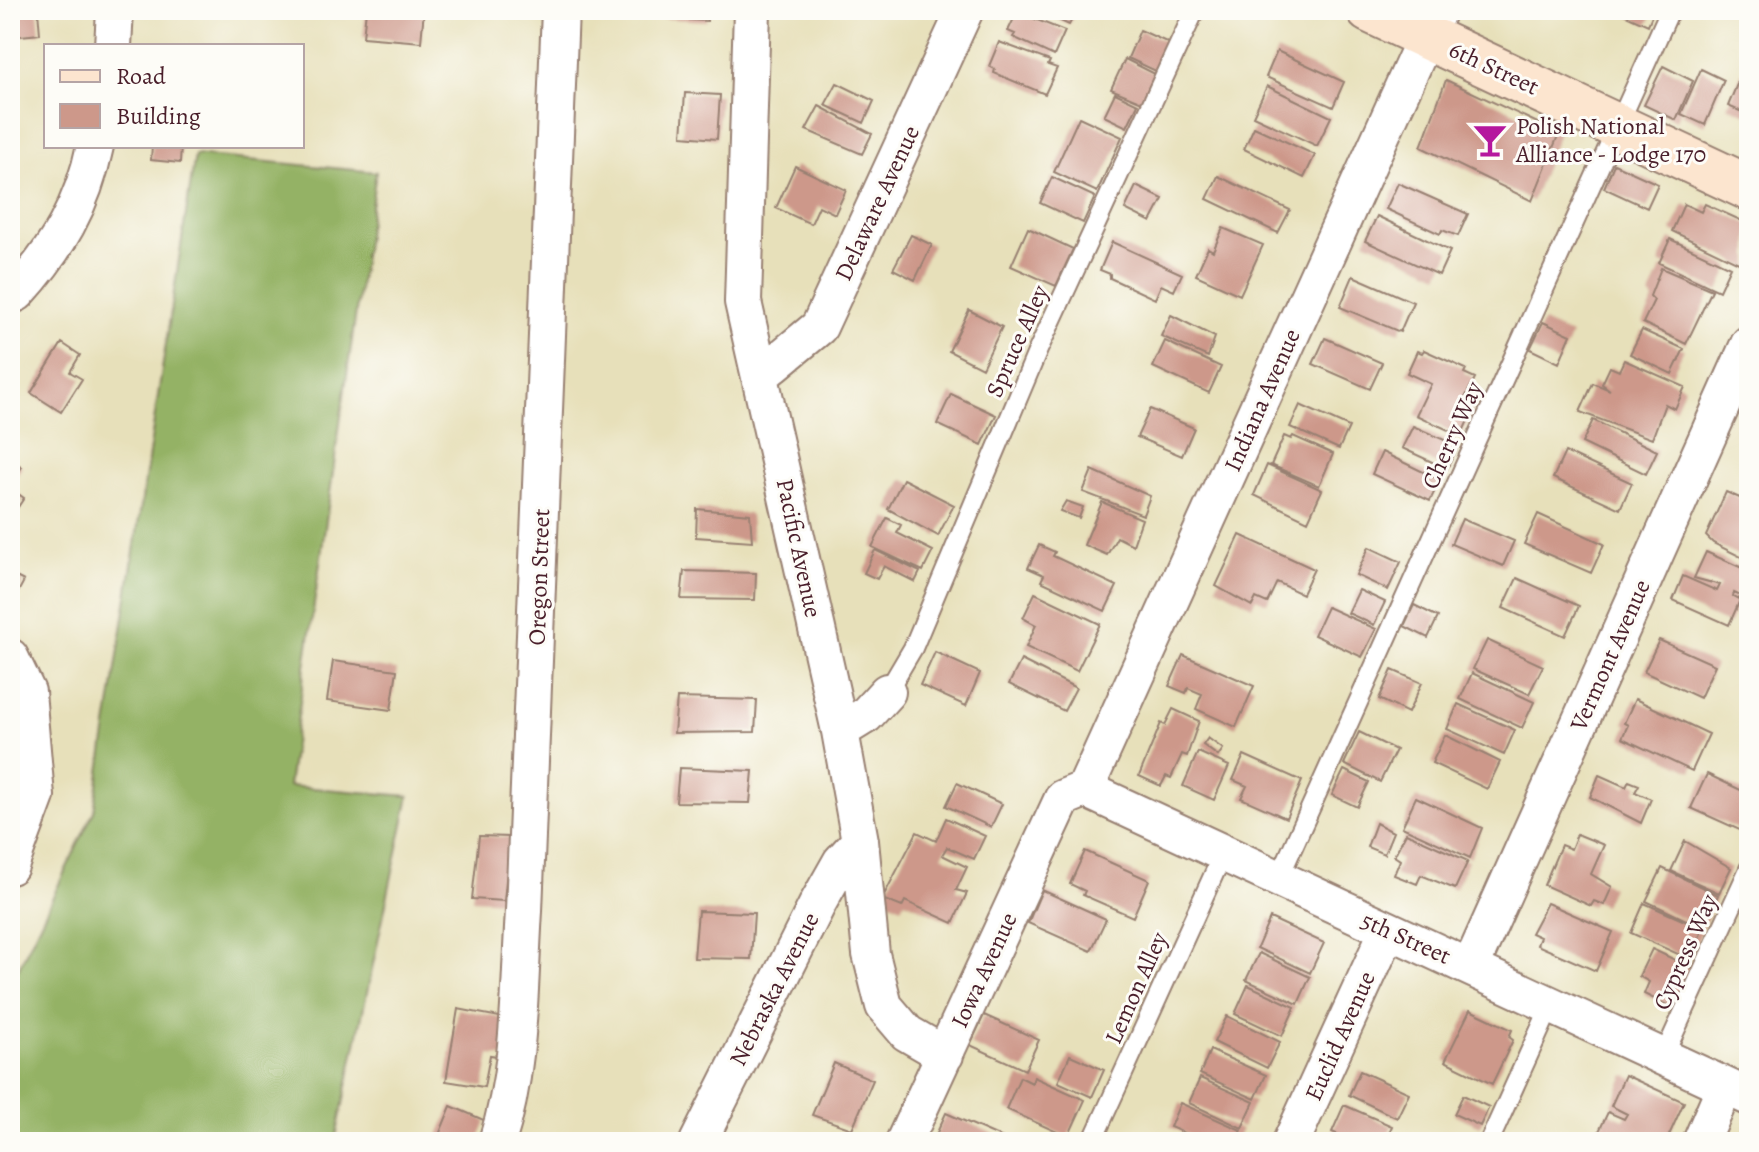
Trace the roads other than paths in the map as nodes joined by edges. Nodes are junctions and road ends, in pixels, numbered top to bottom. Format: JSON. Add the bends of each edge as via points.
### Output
{"nodes":[{"id":1,"x":115,"y":10,"type":"edge"},
{"id":2,"x":560,"y":10,"type":"edge"},
{"id":3,"x":752,"y":10,"type":"edge"},
{"id":4,"x":965,"y":10,"type":"edge"},
{"id":5,"x":1195,"y":10,"type":"edge"},
{"id":6,"x":1369,"y":10,"type":"edge"},
{"id":7,"x":1670,"y":10,"type":"edge"},
{"id":8,"x":1432,"y":23,"type":"edge"},
{"id":9,"x":113,"y":44,"type":"edge"},
{"id":10,"x":1618,"y":125,"type":"junction"},
{"id":11,"x":95,"y":148,"type":"edge"},
{"id":12,"x":1749,"y":188,"type":"edge"},
{"id":13,"x":10,"y":296,"type":"edge"},
{"id":14,"x":1749,"y":344,"type":"edge"},
{"id":15,"x":761,"y":375,"type":"junction"},
{"id":16,"x":10,"y":657,"type":"edge"},
{"id":17,"x":887,"y":692,"type":"joint"},
{"id":18,"x":840,"y":731,"type":"junction"},
{"id":19,"x":1074,"y":794,"type":"junction"},
{"id":20,"x":860,"y":841,"type":"junction"},
{"id":21,"x":1223,"y":854,"type":"junction"},
{"id":22,"x":10,"y":866,"type":"edge"},
{"id":23,"x":1749,"y":869,"type":"edge"},
{"id":24,"x":1278,"y":880,"type":"junction"},
{"id":25,"x":1388,"y":930,"type":"junction"},
{"id":26,"x":1471,"y":966,"type":"junction"},
{"id":27,"x":1552,"y":1003,"type":"junction"},
{"id":28,"x":945,"y":1055,"type":"junction"},
{"id":29,"x":1664,"y":1055,"type":"junction"},
{"id":30,"x":1737,"y":1091,"type":"edge"},
{"id":31,"x":497,"y":1142,"type":"edge"},
{"id":32,"x":698,"y":1142,"type":"edge"},
{"id":33,"x":904,"y":1142,"type":"edge"},
{"id":34,"x":1092,"y":1142,"type":"edge"},
{"id":35,"x":1291,"y":1142,"type":"edge"},
{"id":36,"x":1489,"y":1142,"type":"edge"},
{"id":37,"x":1701,"y":1142,"type":"edge"}],
"edges":[{"from":1,"to":9,"type":"street"},
{"from":2,"to":31,"type":"street","name":"Oregon Street","via":[[523,926],[508,1106]]},
{"from":3,"to":15,"type":"street","name":"Pacific Avenue","via":[[743,302]]},
{"from":4,"to":15,"type":"street","name":"Delaware Avenue","via":[[819,327]]},
{"from":5,"to":17,"type":"lane","name":"Spruce Alley","via":[[1038,350],[913,648]]},
{"from":6,"to":8,"type":"street","name":"6th Street"},
{"from":7,"to":10,"type":"lane","name":"Cherry Way"},
{"from":8,"to":10,"type":"street","name":"6th Street"},
{"from":8,"to":19,"type":"street","name":"Indiana Avenue"},
{"from":10,"to":12,"type":"street","name":"6th Street"},
{"from":10,"to":24,"type":"lane","name":"Cherry Way"},
{"from":11,"to":13,"type":"street","via":[[90,174],[53,253]]},
{"from":14,"to":26,"type":"street","name":"Vermont Avenue"},
{"from":15,"to":18,"type":"street","name":"Pacific Avenue"},
{"from":16,"to":22,"type":"street","via":[[27,692],[36,796]]},
{"from":17,"to":18,"type":"street","via":[[866,715]]},
{"from":18,"to":20,"type":"street","name":"Pacific Avenue"},
{"from":19,"to":21,"type":"street","name":"5th Street"},
{"from":19,"to":28,"type":"street","name":"Iowa Avenue"},
{"from":20,"to":28,"type":"street","name":"Pacific Avenue","via":[[871,954],[884,1006],[907,1033]]},
{"from":20,"to":32,"type":"street","name":"Nebraska Avenue","via":[[819,901]]},
{"from":21,"to":24,"type":"street","name":"5th Street"},
{"from":21,"to":34,"type":"lane","name":"Lemon Alley"},
{"from":23,"to":29,"type":"lane","name":"Cypress Way"},
{"from":24,"to":25,"type":"street","name":"5th Street"},
{"from":25,"to":26,"type":"street","name":"5th Street"},
{"from":25,"to":35,"type":"street","name":"Euclid Avenue"},
{"from":26,"to":27,"type":"street","name":"5th Street"},
{"from":27,"to":29,"type":"street","name":"5th Street"},
{"from":27,"to":36,"type":"lane"},
{"from":28,"to":33,"type":"street","name":"Iowa Avenue"},
{"from":29,"to":30,"type":"street","name":"5th Street"},
{"from":30,"to":37,"type":"street"}]}
